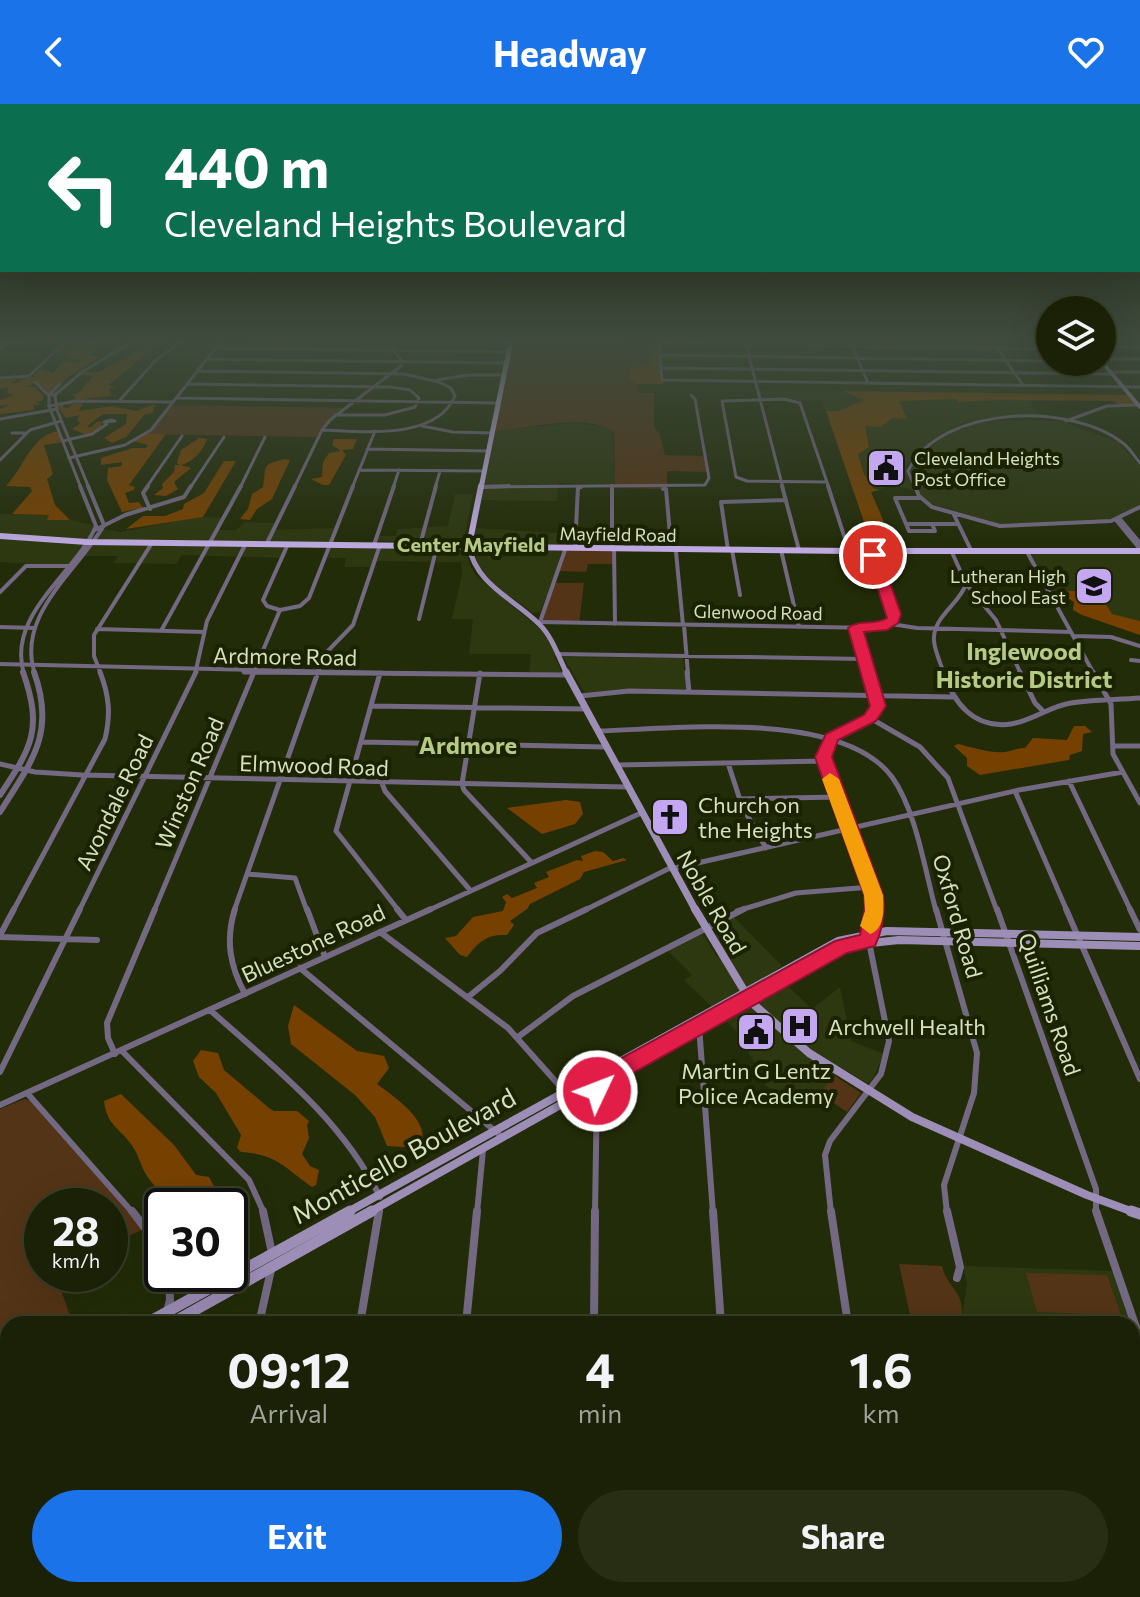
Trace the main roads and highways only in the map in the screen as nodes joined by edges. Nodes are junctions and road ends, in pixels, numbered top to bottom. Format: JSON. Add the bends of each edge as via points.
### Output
{"nodes":[{"id":1,"x":494,"y":411,"type":"edge"},
{"id":2,"x":1130,"y":535,"type":"road end"},
{"id":3,"x":0,"y":536,"type":"edge"},
{"id":4,"x":962,"y":537,"type":"road end"},
{"id":5,"x":469,"y":546,"type":"junction"},
{"id":6,"x":1140,"y":548,"type":"edge"},
{"id":7,"x":952,"y":550,"type":"junction"},
{"id":8,"x":1122,"y":551,"type":"junction"},
{"id":9,"x":1140,"y":937,"type":"edge"},
{"id":10,"x":1008,"y":938,"type":"junction"},
{"id":11,"x":1140,"y":946,"type":"edge"},
{"id":12,"x":745,"y":994,"type":"junction"},
{"id":13,"x":380,"y":1199,"type":"junction"},
{"id":14,"x":1140,"y":1214,"type":"edge"},
{"id":15,"x":160,"y":1316,"type":"edge"},
{"id":16,"x":182,"y":1316,"type":"edge"}],
"edges":[{"from":1,"to":5,"type":"main road"},
{"from":2,"to":8,"type":"main road","via":[[1132,544]]},
{"from":3,"to":5,"type":"main road","name":"Mayfield Road","via":[[90,542]]},
{"from":4,"to":7,"type":"main road"},
{"from":5,"to":7,"type":"main road","name":"Mayfield Road"},
{"from":5,"to":12,"type":"main road","name":"Noble Road","via":[[479,575],[540,622],[671,869]]},
{"from":6,"to":8,"type":"main road","name":"Mayfield Road"},
{"from":7,"to":8,"type":"main road","name":"Mayfield Road"},
{"from":9,"to":10,"type":"main road","name":"Monticello Boulevard"},
{"from":10,"to":11,"type":"main road","name":"Monticello Boulevard"},
{"from":10,"to":12,"type":"main road","name":"Monticello Boulevard","via":[[868,937]]},
{"from":12,"to":13,"type":"main road","name":"Monticello Boulevard"},
{"from":12,"to":14,"type":"main road","name":"Noble Road","via":[[803,1049],[912,1117]]},
{"from":13,"to":15,"type":"main road","name":"Monticello Boulevard"},
{"from":13,"to":16,"type":"main road","name":"Monticello Boulevard"}]}
